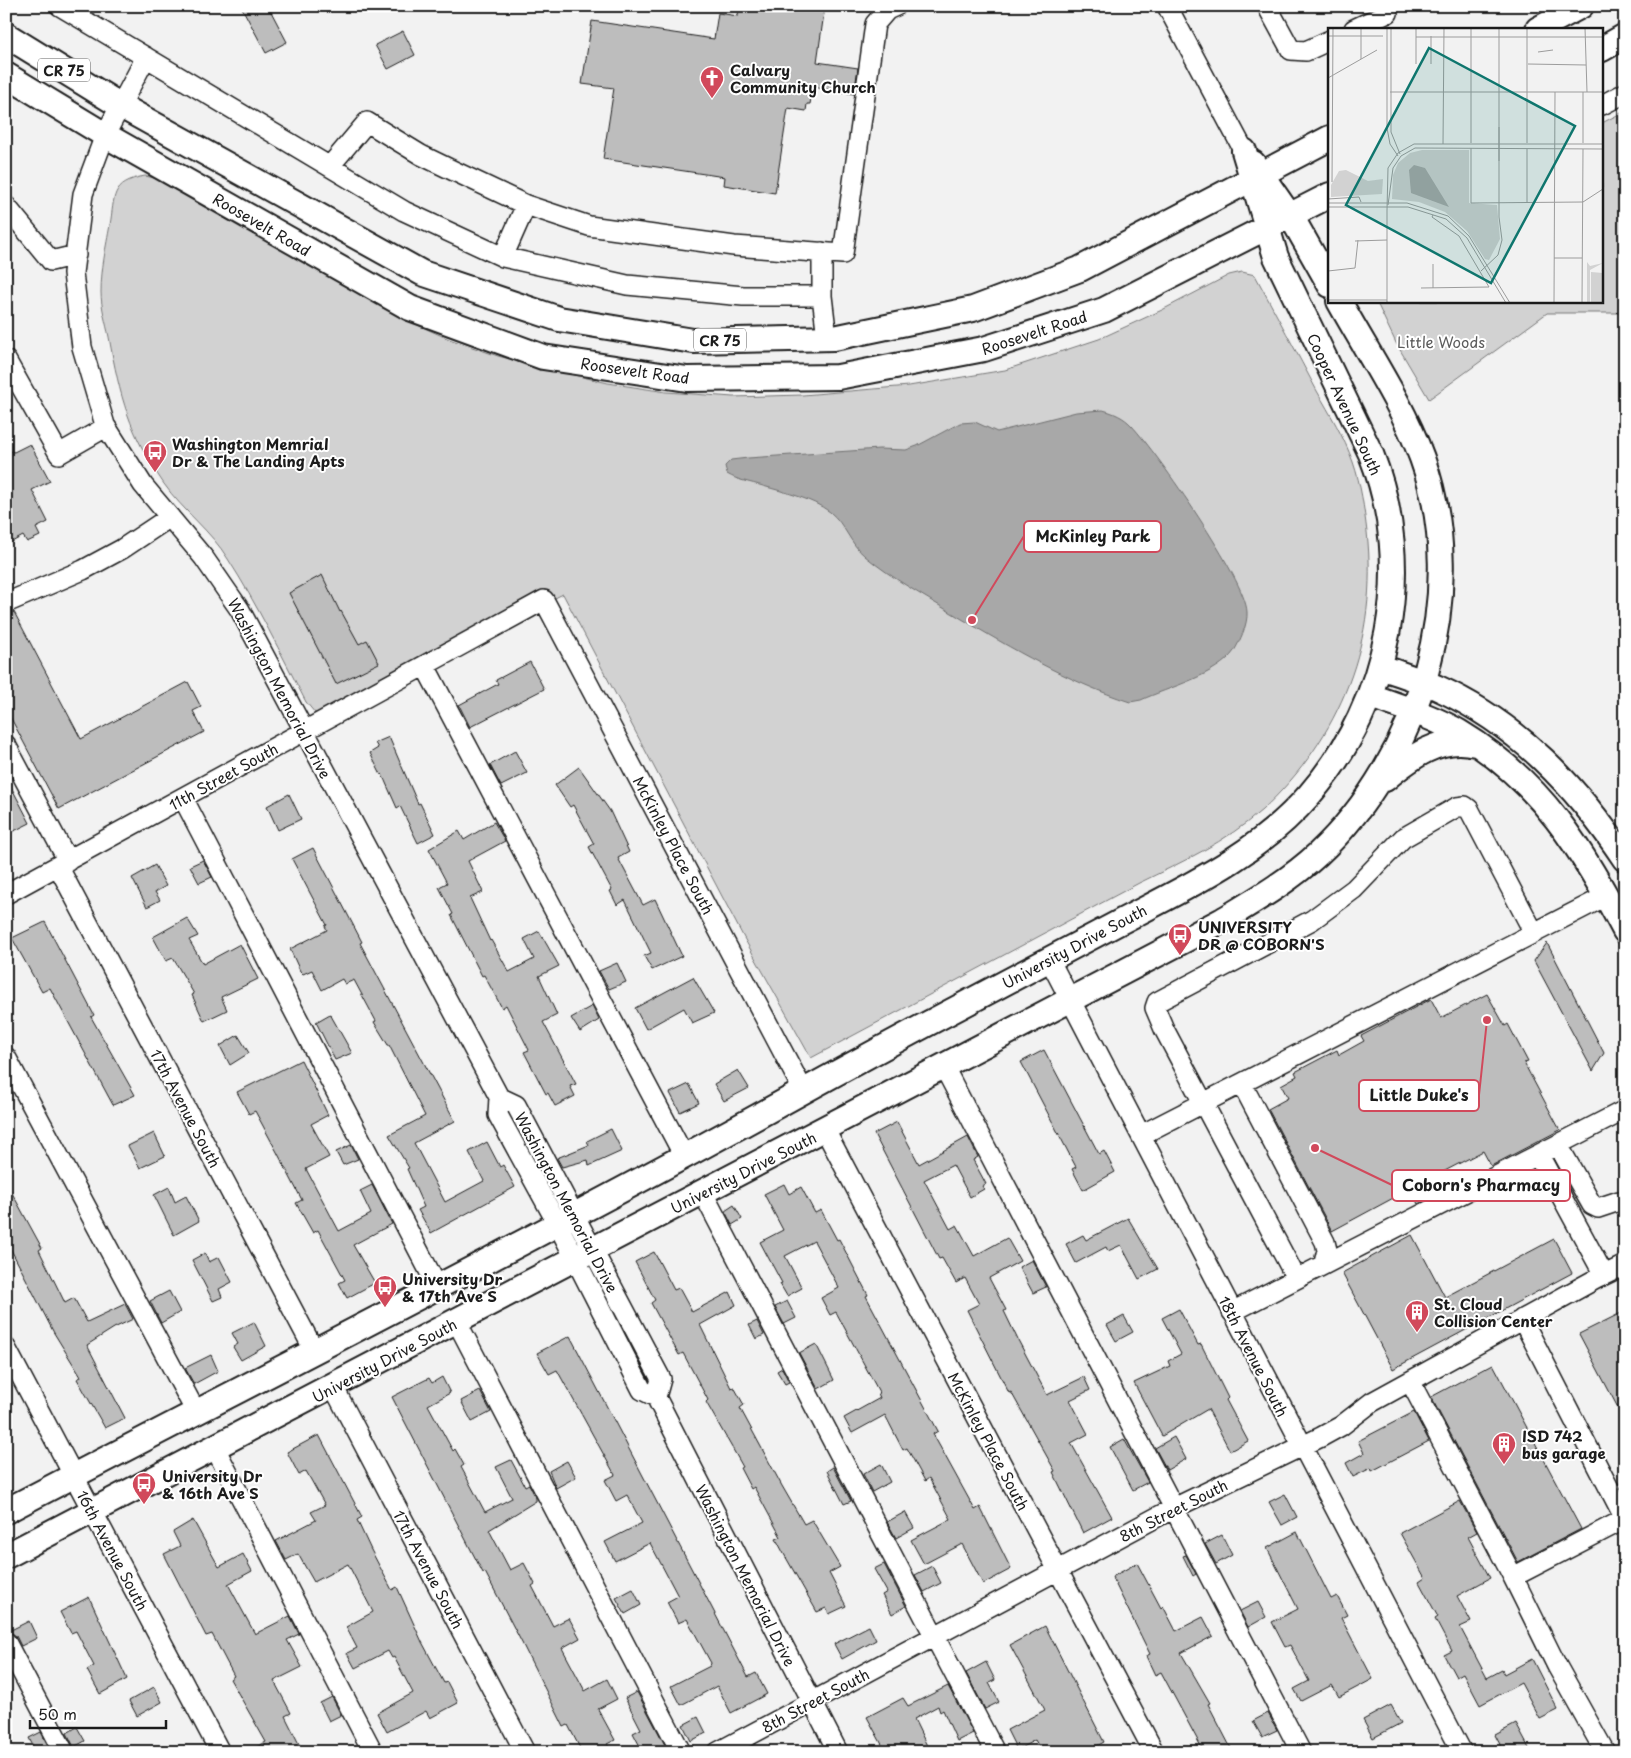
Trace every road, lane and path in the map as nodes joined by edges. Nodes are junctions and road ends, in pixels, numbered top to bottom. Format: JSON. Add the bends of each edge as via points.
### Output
{"nodes":[{"id":1,"x":60,"y":6,"type":"edge"},
{"id":2,"x":896,"y":6,"type":"edge"},
{"id":3,"x":1167,"y":6,"type":"edge"},
{"id":4,"x":1267,"y":6,"type":"edge"},
{"id":5,"x":1581,"y":6,"type":"edge"},
{"id":6,"x":1389,"y":16,"type":"edge"},
{"id":7,"x":1357,"y":28,"type":"edge"},
{"id":8,"x":1540,"y":28,"type":"edge"},
{"id":9,"x":6,"y":35,"type":"edge"},
{"id":10,"x":1625,"y":36,"type":"edge"},
{"id":11,"x":1328,"y":41,"type":"edge"},
{"id":12,"x":1604,"y":48,"type":"edge"},
{"id":13,"x":146,"y":57,"type":"junction"},
{"id":14,"x":6,"y":75,"type":"edge"},
{"id":15,"x":1625,"y":93,"type":"edge"},
{"id":16,"x":1604,"y":104,"type":"edge"},
{"id":17,"x":121,"y":106,"type":"junction"},
{"id":18,"x":105,"y":135,"type":"junction"},
{"id":19,"x":1328,"y":139,"type":"edge"},
{"id":20,"x":1244,"y":151,"type":"joint"},
{"id":21,"x":330,"y":166,"type":"junction"},
{"id":22,"x":1256,"y":176,"type":"junction"},
{"id":23,"x":1328,"y":196,"type":"edge"},
{"id":24,"x":526,"y":205,"type":"junction"},
{"id":25,"x":6,"y":206,"type":"edge"},
{"id":26,"x":1290,"y":216,"type":"junction"},
{"id":27,"x":1266,"y":228,"type":"junction"},
{"id":28,"x":822,"y":252,"type":"junction"},
{"id":29,"x":76,"y":255,"type":"junction"},
{"id":30,"x":503,"y":257,"type":"junction"},
{"id":31,"x":1328,"y":282,"type":"edge"},
{"id":32,"x":822,"y":296,"type":"junction"},
{"id":33,"x":1339,"y":302,"type":"edge"},
{"id":34,"x":1351,"y":302,"type":"edge"},
{"id":35,"x":827,"y":338,"type":"junction"},
{"id":36,"x":6,"y":360,"type":"edge"},
{"id":37,"x":1376,"y":368,"type":"junction"},
{"id":38,"x":106,"y":428,"type":"junction"},
{"id":39,"x":170,"y":517,"type":"junction"},
{"id":40,"x":544,"y":600,"type":"joint"},
{"id":41,"x":6,"y":603,"type":"edge"},
{"id":42,"x":425,"y":666,"type":"junction"},
{"id":43,"x":1381,"y":667,"type":"junction"},
{"id":44,"x":1423,"y":682,"type":"junction"},
{"id":45,"x":1370,"y":696,"type":"junction"},
{"id":46,"x":1413,"y":712,"type":"junction"},
{"id":47,"x":304,"y":732,"type":"junction"},
{"id":48,"x":6,"y":744,"type":"edge"},
{"id":49,"x":1477,"y":745,"type":"junction"},
{"id":50,"x":1370,"y":792,"type":"junction"},
{"id":51,"x":183,"y":798,"type":"junction"},
{"id":52,"x":1625,"y":859,"type":"edge"},
{"id":53,"x":63,"y":863,"type":"junction"},
{"id":54,"x":6,"y":894,"type":"edge"},
{"id":55,"x":1606,"y":896,"type":"junction"},
{"id":56,"x":1625,"y":931,"type":"edge"},
{"id":57,"x":1534,"y":932,"type":"junction"},
{"id":58,"x":1049,"y":958,"type":"junction"},
{"id":59,"x":1071,"y":1000,"type":"junction"},
{"id":60,"x":6,"y":1057,"type":"edge"},
{"id":61,"x":944,"y":1067,"type":"junction"},
{"id":62,"x":1242,"y":1084,"type":"junction"},
{"id":63,"x":803,"y":1090,"type":"junction"},
{"id":64,"x":1204,"y":1103,"type":"junction"},
{"id":65,"x":1625,"y":1110,"type":"edge"},
{"id":66,"x":825,"y":1130,"type":"junction"},
{"id":67,"x":1141,"y":1135,"type":"junction"},
{"id":68,"x":1558,"y":1145,"type":"junction"},
{"id":69,"x":1538,"y":1155,"type":"junction"},
{"id":70,"x":684,"y":1156,"type":"junction"},
{"id":71,"x":703,"y":1193,"type":"junction"},
{"id":72,"x":1619,"y":1201,"type":"dead end"},
{"id":73,"x":566,"y":1218,"type":"junction"},
{"id":74,"x":584,"y":1255,"type":"junction"},
{"id":75,"x":1324,"y":1263,"type":"junction"},
{"id":76,"x":1625,"y":1265,"type":"edge"},
{"id":77,"x":1604,"y":1275,"type":"junction"},
{"id":78,"x":1296,"y":1278,"type":"junction"},
{"id":79,"x":437,"y":1286,"type":"junction"},
{"id":80,"x":1232,"y":1312,"type":"junction"},
{"id":81,"x":1522,"y":1319,"type":"junction"},
{"id":82,"x":456,"y":1322,"type":"junction"},
{"id":83,"x":6,"y":1348,"type":"edge"},
{"id":84,"x":314,"y":1350,"type":"junction"},
{"id":85,"x":1410,"y":1381,"type":"junction"},
{"id":86,"x":333,"y":1386,"type":"junction"},
{"id":87,"x":196,"y":1412,"type":"junction"},
{"id":88,"x":1301,"y":1446,"type":"junction"},
{"id":89,"x":215,"y":1448,"type":"junction"},
{"id":90,"x":74,"y":1476,"type":"junction"},
{"id":91,"x":1174,"y":1508,"type":"junction"},
{"id":92,"x":6,"y":1511,"type":"edge"},
{"id":93,"x":93,"y":1512,"type":"junction"},
{"id":94,"x":6,"y":1556,"type":"edge"},
{"id":95,"x":1058,"y":1570,"type":"junction"},
{"id":96,"x":1513,"y":1577,"type":"junction"},
{"id":97,"x":934,"y":1636,"type":"junction"},
{"id":98,"x":6,"y":1642,"type":"edge"},
{"id":99,"x":811,"y":1702,"type":"junction"},
{"id":100,"x":64,"y":1752,"type":"edge"},
{"id":101,"x":220,"y":1752,"type":"edge"},
{"id":102,"x":374,"y":1752,"type":"edge"},
{"id":103,"x":525,"y":1752,"type":"edge"},
{"id":104,"x":681,"y":1752,"type":"edge"},
{"id":105,"x":718,"y":1752,"type":"edge"},
{"id":106,"x":838,"y":1752,"type":"edge"},
{"id":107,"x":994,"y":1752,"type":"edge"},
{"id":108,"x":1154,"y":1752,"type":"edge"},
{"id":109,"x":1301,"y":1752,"type":"edge"},
{"id":110,"x":1462,"y":1752,"type":"edge"},
{"id":111,"x":1605,"y":1752,"type":"edge"}],
"edges":[{"from":1,"to":13,"type":"street"},
{"from":2,"to":28,"type":"street","via":[[887,10],[875,24],[843,254]]},
{"from":3,"to":20,"type":"street","name":"Cooper Avenue South"},
{"from":4,"to":11,"type":"street","via":[[1291,50],[1306,51]]},
{"from":5,"to":8,"type":"main road"},
{"from":6,"to":7,"type":"street"},
{"from":9,"to":17,"type":"main road","number":"CR 75"},
{"from":10,"to":12,"type":"main road"},
{"from":13,"to":17,"type":"street","name":"Washington Memorial Drive"},
{"from":13,"to":21,"type":"street"},
{"from":14,"to":18,"type":"main road","name":"Roosevelt Road","number":"CR 75"},
{"from":15,"to":16,"type":"street"},
{"from":17,"to":18,"type":"street","name":"Washington Memorial Drive"},
{"from":17,"to":35,"type":"main road","number":"CR 75","via":[[422,273],[559,319],[693,341]]},
{"from":18,"to":27,"type":"main road","name":"Roosevelt Road","number":"CR 75","via":[[410,308],[543,357],[687,379],[838,377],[984,349],[1104,310]]},
{"from":18,"to":29,"type":"street","name":"Washington Memorial Drive","via":[[83,194]]},
{"from":19,"to":22,"type":"main road","number":"CR 75"},
{"from":20,"to":22,"type":"main road","name":"Cooper Avenue South"},
{"from":21,"to":24,"type":"street","via":[[367,122],[421,155]]},
{"from":21,"to":30,"type":"street","via":[[404,210]]},
{"from":22,"to":26,"type":"main road","name":"Cooper Avenue South"},
{"from":22,"to":27,"type":"main road","name":"Cooper Avenue South"},
{"from":22,"to":35,"type":"main road","number":"CR 75","via":[[1080,269],[973,309]]},
{"from":23,"to":26,"type":"main road","name":"Roosevelt Road","number":"CR 75"},
{"from":24,"to":28,"type":"street","via":[[589,226],[734,246]]},
{"from":24,"to":30,"type":"street"},
{"from":25,"to":29,"type":"street","via":[[51,261]]},
{"from":26,"to":27,"type":"main road","name":"Roosevelt Road","number":"CR 75"},
{"from":26,"to":31,"type":"main road","name":"Cooper Avenue South"},
{"from":27,"to":43,"type":"main road","name":"Cooper Avenue South","via":[[1286,280],[1371,454],[1386,499],[1393,569],[1390,619]]},
{"from":28,"to":32,"type":"street"},
{"from":29,"to":38,"type":"street","name":"Washington Memorial Drive","via":[[73,273],[82,347]]},
{"from":30,"to":32,"type":"street","via":[[627,285],[742,296]]},
{"from":32,"to":35,"type":"street"},
{"from":33,"to":37,"type":"main road"},
{"from":34,"to":37,"type":"main road"},
{"from":36,"to":38,"type":"street","via":[[59,454]]},
{"from":37,"to":44,"type":"main road","via":[[1423,459],[1437,525],[1439,598],[1435,634]]},
{"from":38,"to":39,"type":"street","name":"Washington Memorial Drive","via":[[143,485]]},
{"from":39,"to":41,"type":"street","via":[[122,549],[36,592]]},
{"from":39,"to":47,"type":"street","name":"Washington Memorial Drive","via":[[204,558],[240,610]]},
{"from":40,"to":42,"type":"street","name":"11th Street South"},
{"from":40,"to":63,"type":"street","name":"McKinley Place South"},
{"from":42,"to":47,"type":"street","name":"11th Street South"},
{"from":42,"to":70,"type":"street"},
{"from":43,"to":44,"type":"main road"},
{"from":43,"to":45,"type":"main road","name":"Cooper Avenue South"},
{"from":44,"to":46,"type":"main road"},
{"from":44,"to":52,"type":"main road","via":[[1449,693],[1494,720],[1550,764]]},
{"from":45,"to":46,"type":"main road"},
{"from":45,"to":58,"type":"main road","name":"University Drive South","via":[[1351,735],[1310,795],[1265,838],[1182,890]]},
{"from":46,"to":49,"type":"main road"},
{"from":46,"to":50,"type":"main road","name":"University Drive South","via":[[1392,759]]},
{"from":47,"to":51,"type":"street","name":"11th Street South"},
{"from":47,"to":73,"type":"street","name":"Washington Memorial Drive","via":[[499,1097],[516,1105]]},
{"from":48,"to":53,"type":"street","name":"17th Avenue South"},
{"from":49,"to":50,"type":"main road","via":[[1455,740],[1435,746],[1409,760]]},
{"from":49,"to":55,"type":"main road","via":[[1506,765],[1548,807],[1580,851]]},
{"from":50,"to":59,"type":"main road","name":"University Drive South","via":[[1318,855],[1288,878],[1221,921]]},
{"from":51,"to":53,"type":"street","name":"11th Street South"},
{"from":51,"to":79,"type":"street"},
{"from":53,"to":54,"type":"street","name":"11th Street South"},
{"from":53,"to":84,"type":"street","name":"17th Avenue South"},
{"from":55,"to":56,"type":"main road"},
{"from":55,"to":57,"type":"street"},
{"from":57,"to":62,"type":"street"},
{"from":57,"to":64,"type":"street","via":[[1470,809],[1465,806],[1445,813],[1403,838],[1354,889],[1312,920],[1157,1002],[1157,1015]]},
{"from":58,"to":59,"type":"street","name":"18th Avenue South"},
{"from":58,"to":63,"type":"main road","name":"University Drive South"},
{"from":59,"to":61,"type":"main road","name":"University Drive South"},
{"from":59,"to":67,"type":"street","name":"18th Avenue South"},
{"from":60,"to":87,"type":"street"},
{"from":61,"to":66,"type":"main road","name":"University Drive South"},
{"from":61,"to":91,"type":"street"},
{"from":62,"to":64,"type":"street"},
{"from":62,"to":75,"type":"street","via":[[1325,1242]]},
{"from":63,"to":70,"type":"main road","name":"University Drive South"},
{"from":64,"to":67,"type":"street"},
{"from":64,"to":78,"type":"street"},
{"from":65,"to":68,"type":"street"},
{"from":66,"to":71,"type":"main road","name":"University Drive South"},
{"from":66,"to":95,"type":"street","name":"McKinley Place South"},
{"from":67,"to":80,"type":"street","name":"18th Avenue South"},
{"from":68,"to":69,"type":"street"},
{"from":68,"to":72,"type":"street","via":[[1592,1205],[1598,1208]]},
{"from":69,"to":75,"type":"street"},
{"from":69,"to":77,"type":"street"},
{"from":70,"to":73,"type":"main road","name":"University Drive South"},
{"from":71,"to":74,"type":"main road","name":"University Drive South"},
{"from":71,"to":97,"type":"street"},
{"from":73,"to":74,"type":"street","name":"Washington Memorial Drive"},
{"from":73,"to":79,"type":"main road","name":"University Drive South"},
{"from":74,"to":82,"type":"main road","name":"University Drive South"},
{"from":74,"to":99,"type":"street","name":"Washington Memorial Drive","via":[[662,1379],[656,1397]]},
{"from":75,"to":78,"type":"street"},
{"from":76,"to":77,"type":"street","name":"8th Street South"},
{"from":77,"to":81,"type":"street","name":"8th Street South"},
{"from":78,"to":80,"type":"street"},
{"from":79,"to":84,"type":"main road","name":"University Drive South"},
{"from":80,"to":88,"type":"street","name":"18th Avenue South"},
{"from":81,"to":85,"type":"street","name":"8th Street South"},
{"from":81,"to":96,"type":"street","via":[[1625,1519]]},
{"from":82,"to":86,"type":"main road","name":"University Drive South"},
{"from":82,"to":104,"type":"street"},
{"from":83,"to":90,"type":"street","name":"16th Avenue South"},
{"from":84,"to":87,"type":"main road","name":"University Drive South"},
{"from":85,"to":88,"type":"street","name":"8th Street South","via":[[1372,1402],[1341,1426]]},
{"from":85,"to":96,"type":"street"},
{"from":86,"to":89,"type":"main road","name":"University Drive South"},
{"from":86,"to":103,"type":"street","name":"17th Avenue South"},
{"from":87,"to":90,"type":"main road","name":"University Drive South"},
{"from":88,"to":91,"type":"street","name":"8th Street South"},
{"from":88,"to":110,"type":"street","name":"18th Avenue South"},
{"from":89,"to":93,"type":"main road","name":"University Drive South"},
{"from":89,"to":102,"type":"street"},
{"from":90,"to":92,"type":"main road","name":"University Drive South"},
{"from":90,"to":93,"type":"street","name":"16th Avenue South"},
{"from":91,"to":95,"type":"street","name":"8th Street South"},
{"from":91,"to":109,"type":"street"},
{"from":93,"to":94,"type":"main road","name":"University Drive South"},
{"from":93,"to":101,"type":"street","name":"16th Avenue South"},
{"from":95,"to":97,"type":"street","name":"8th Street South"},
{"from":95,"to":108,"type":"street","name":"McKinley Place South"},
{"from":96,"to":111,"type":"street"},
{"from":97,"to":99,"type":"street","name":"8th Street South"},
{"from":97,"to":107,"type":"street"},
{"from":98,"to":100,"type":"street"},
{"from":99,"to":105,"type":"street","name":"8th Street South"},
{"from":99,"to":106,"type":"street","name":"Washington Memorial Drive"}]}
